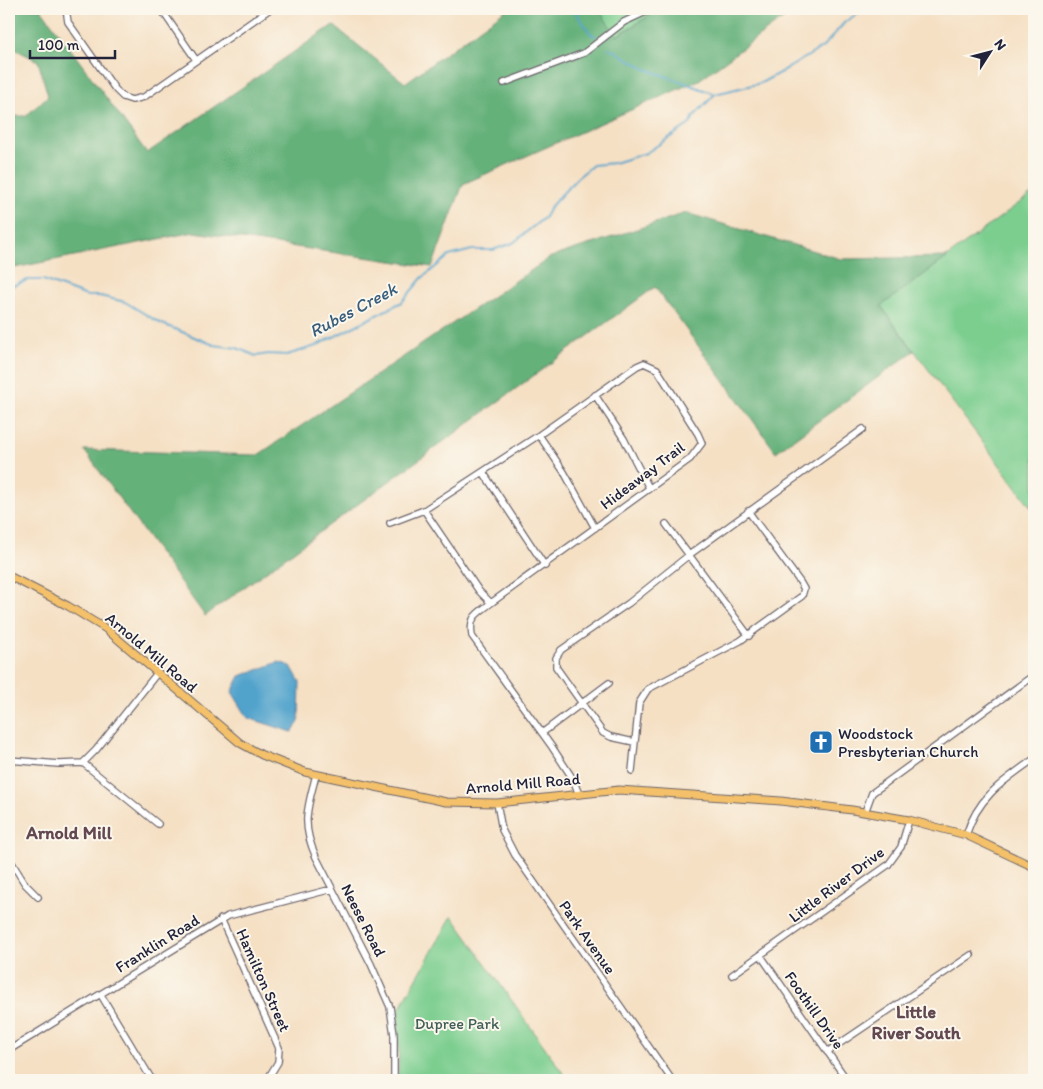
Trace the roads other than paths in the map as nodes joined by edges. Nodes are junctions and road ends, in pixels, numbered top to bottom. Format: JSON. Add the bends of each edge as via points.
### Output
{"nodes":[{"id":1,"x":66,"y":9,"type":"edge"},
{"id":2,"x":161,"y":9,"type":"edge"},
{"id":3,"x":652,"y":9,"type":"edge"},
{"id":4,"x":266,"y":10,"type":"edge"},
{"id":5,"x":196,"y":60,"type":"junction"},
{"id":6,"x":504,"y":82,"type":"dead end"},
{"id":7,"x":595,"y":395,"type":"junction"},
{"id":8,"x":863,"y":429,"type":"dead end"},
{"id":9,"x":539,"y":435,"type":"junction"},
{"id":10,"x":483,"y":472,"type":"junction"},
{"id":11,"x":649,"y":488,"type":"junction"},
{"id":12,"x":424,"y":510,"type":"junction"},
{"id":13,"x":748,"y":511,"type":"junction"},
{"id":14,"x":390,"y":523,"type":"dead end"},
{"id":15,"x":666,"y":524,"type":"dead end"},
{"id":16,"x":595,"y":528,"type":"junction"},
{"id":17,"x":689,"y":555,"type":"junction"},
{"id":18,"x":545,"y":566,"type":"junction"},
{"id":19,"x":9,"y":576,"type":"edge"},
{"id":20,"x":490,"y":603,"type":"junction"},
{"id":21,"x":749,"y":636,"type":"junction"},
{"id":22,"x":158,"y":672,"type":"junction"},
{"id":23,"x":1034,"y":675,"type":"edge"},
{"id":24,"x":609,"y":683,"type":"dead end"},
{"id":25,"x":581,"y":705,"type":"junction"},
{"id":26,"x":542,"y":733,"type":"junction"},
{"id":27,"x":634,"y":742,"type":"junction"},
{"id":28,"x":1034,"y":759,"type":"edge"},
{"id":29,"x":9,"y":760,"type":"edge"},
{"id":30,"x":83,"y":763,"type":"junction"},
{"id":31,"x":632,"y":771,"type":"dead end"},
{"id":32,"x":316,"y":775,"type":"junction"},
{"id":33,"x":578,"y":792,"type":"junction"},
{"id":34,"x":497,"y":803,"type":"junction"},
{"id":35,"x":865,"y":812,"type":"junction"},
{"id":36,"x":909,"y":820,"type":"junction"},
{"id":37,"x":158,"y":824,"type":"dead end"},
{"id":38,"x":966,"y":835,"type":"junction"},
{"id":39,"x":9,"y":858,"type":"edge"},
{"id":40,"x":1034,"y":867,"type":"edge"},
{"id":41,"x":332,"y":889,"type":"junction"},
{"id":42,"x":38,"y":897,"type":"dead end"},
{"id":43,"x":221,"y":919,"type":"junction"},
{"id":44,"x":971,"y":955,"type":"dead end"},
{"id":45,"x":761,"y":956,"type":"junction"},
{"id":46,"x":732,"y":975,"type":"dead end"},
{"id":47,"x":100,"y":995,"type":"junction"},
{"id":48,"x":9,"y":1050,"type":"edge"},
{"id":49,"x":827,"y":1052,"type":"junction"},
{"id":50,"x":152,"y":1080,"type":"edge"},
{"id":51,"x":267,"y":1080,"type":"edge"},
{"id":52,"x":394,"y":1080,"type":"edge"},
{"id":53,"x":672,"y":1080,"type":"edge"},
{"id":54,"x":847,"y":1080,"type":"edge"}],
"edges":[{"from":1,"to":5,"type":"street","via":[[68,22],[103,74],[123,97],[132,100],[144,97]]},
{"from":2,"to":5,"type":"street"},
{"from":3,"to":6,"type":"street","via":[[624,22],[584,53]]},
{"from":4,"to":5,"type":"street"},
{"from":7,"to":9,"type":"street","name":"Hideaway Trail"},
{"from":7,"to":11,"type":"street","via":[[624,439]]},
{"from":7,"to":11,"type":"street","name":"Hideaway Trail","via":[[637,366],[651,364],[673,392],[698,434],[702,443],[690,459]]},
{"from":8,"to":13,"type":"street"},
{"from":9,"to":10,"type":"street","name":"Hideaway Trail"},
{"from":9,"to":16,"type":"street"},
{"from":10,"to":12,"type":"street","name":"Hideaway Trail"},
{"from":10,"to":18,"type":"street"},
{"from":11,"to":16,"type":"street","name":"Hideaway Trail"},
{"from":12,"to":14,"type":"street","name":"Hideaway Trail"},
{"from":12,"to":20,"type":"street"},
{"from":13,"to":17,"type":"street"},
{"from":13,"to":21,"type":"street","via":[[804,589],[802,596]]},
{"from":15,"to":17,"type":"street"},
{"from":16,"to":18,"type":"street","name":"Hideaway Trail"},
{"from":17,"to":21,"type":"street"},
{"from":17,"to":25,"type":"street","via":[[629,604],[560,650],[556,667]]},
{"from":18,"to":20,"type":"street","name":"Hideaway Trail"},
{"from":19,"to":22,"type":"main road","name":"Arnold Mill Road","via":[[92,620]]},
{"from":20,"to":26,"type":"street","name":"Hideaway Trail","via":[[472,618],[472,636]]},
{"from":21,"to":27,"type":"street","via":[[648,689],[639,703]]},
{"from":22,"to":30,"type":"street"},
{"from":22,"to":32,"type":"main road","name":"Arnold Mill Road","via":[[240,743],[272,760]]},
{"from":23,"to":35,"type":"street","via":[[872,793]]},
{"from":24,"to":25,"type":"street"},
{"from":25,"to":26,"type":"street"},
{"from":25,"to":27,"type":"street","via":[[603,733],[611,738]]},
{"from":26,"to":33,"type":"street"},
{"from":27,"to":31,"type":"street"},
{"from":28,"to":38,"type":"street","via":[[1002,782],[981,803]]},
{"from":29,"to":30,"type":"street"},
{"from":30,"to":37,"type":"street"},
{"from":32,"to":34,"type":"main road","name":"Arnold Mill Road","via":[[432,800]]},
{"from":32,"to":41,"type":"street","name":"Neese Road","via":[[305,823],[311,846]]},
{"from":33,"to":34,"type":"main road","name":"Arnold Mill Road"},
{"from":33,"to":35,"type":"main road","name":"Arnold Mill Road","via":[[667,792],[782,801]]},
{"from":34,"to":53,"type":"street","name":"Park Avenue","via":[[502,830],[512,850]]},
{"from":35,"to":36,"type":"main road","name":"Arnold Mill Road"},
{"from":36,"to":38,"type":"main road","name":"Arnold Mill Road"},
{"from":36,"to":45,"type":"street","name":"Little River Drive","via":[[901,847],[888,865]]},
{"from":38,"to":40,"type":"main road","name":"Arnold Mill Road"},
{"from":39,"to":42,"type":"street","via":[[25,884]]},
{"from":41,"to":43,"type":"street","name":"Franklin Road","via":[[263,905]]},
{"from":41,"to":52,"type":"street","name":"Neese Road","via":[[390,1007],[395,1041]]},
{"from":43,"to":47,"type":"street","name":"Franklin Road"},
{"from":43,"to":51,"type":"street","name":"Hamilton Street","via":[[279,1048],[278,1062]]},
{"from":44,"to":49,"type":"street"},
{"from":45,"to":46,"type":"street","name":"Little River Drive"},
{"from":45,"to":49,"type":"street","name":"Foothill Drive"},
{"from":47,"to":48,"type":"street","name":"Franklin Road"},
{"from":47,"to":50,"type":"street"},
{"from":49,"to":54,"type":"street","name":"Foothill Drive"}]}
